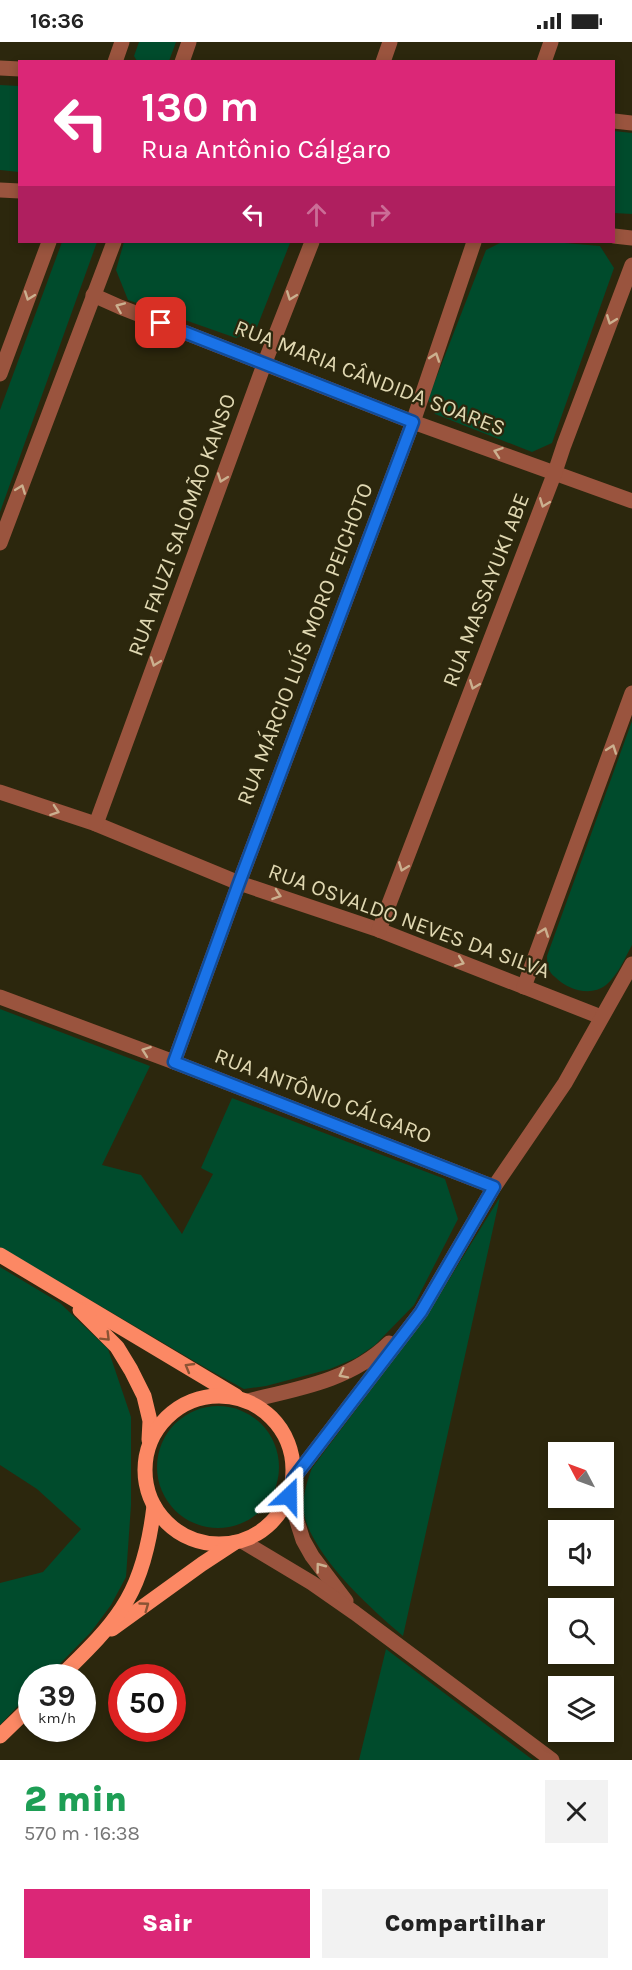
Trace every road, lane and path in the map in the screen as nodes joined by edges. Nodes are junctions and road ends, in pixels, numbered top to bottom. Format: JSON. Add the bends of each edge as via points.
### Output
{"nodes":[{"id":1,"x":122,"y":42,"type":"edge"},
{"id":2,"x":189,"y":42,"type":"edge"},
{"id":3,"x":390,"y":42,"type":"edge"},
{"id":4,"x":551,"y":42,"type":"edge"},
{"id":5,"x":116,"y":60,"type":"edge"},
{"id":6,"x":183,"y":60,"type":"edge"},
{"id":7,"x":384,"y":60,"type":"edge"},
{"id":8,"x":545,"y":60,"type":"edge"},
{"id":9,"x":0,"y":68,"type":"edge"},
{"id":10,"x":18,"y":69,"type":"edge"},
{"id":11,"x":615,"y":121,"type":"edge"},
{"id":12,"x":632,"y":123,"type":"edge"},
{"id":13,"x":0,"y":190,"type":"edge"},
{"id":14,"x":18,"y":192,"type":"edge"},
{"id":15,"x":615,"y":236,"type":"edge"},
{"id":16,"x":632,"y":238,"type":"edge"},
{"id":17,"x":49,"y":243,"type":"edge"},
{"id":18,"x":114,"y":243,"type":"edge"},
{"id":19,"x":312,"y":243,"type":"edge"},
{"id":20,"x":474,"y":243,"type":"edge"},
{"id":21,"x":632,"y":265,"type":"edge"},
{"id":22,"x":93,"y":295,"type":"junction"},
{"id":23,"x":265,"y":362,"type":"junction"},
{"id":24,"x":0,"y":374,"type":"edge"},
{"id":25,"x":413,"y":422,"type":"junction"},
{"id":26,"x":555,"y":472,"type":"junction"},
{"id":27,"x":632,"y":501,"type":"edge"},
{"id":28,"x":0,"y":543,"type":"edge"},
{"id":29,"x":632,"y":693,"type":"edge"},
{"id":30,"x":0,"y":792,"type":"edge"},
{"id":31,"x":96,"y":824,"type":"junction"},
{"id":32,"x":239,"y":883,"type":"junction"},
{"id":33,"x":379,"y":930,"type":"junction"},
{"id":34,"x":632,"y":964,"type":"edge"},
{"id":35,"x":524,"y":987,"type":"junction"},
{"id":36,"x":0,"y":998,"type":"edge"},
{"id":37,"x":601,"y":1017,"type":"junction"},
{"id":38,"x":174,"y":1062,"type":"junction"},
{"id":39,"x":494,"y":1187,"type":"junction"},
{"id":40,"x":0,"y":1255,"type":"edge"},
{"id":41,"x":65,"y":1295,"type":"junction"},
{"id":42,"x":421,"y":1312,"type":"junction"},
{"id":43,"x":243,"y":1399,"type":"junction"},
{"id":44,"x":148,"y":1446,"type":"junction"},
{"id":45,"x":293,"y":1479,"type":"junction"},
{"id":46,"x":289,"y":1496,"type":"junction"},
{"id":47,"x":153,"y":1506,"type":"junction"},
{"id":48,"x":238,"y":1542,"type":"junction"},
{"id":49,"x":355,"y":1613,"type":"junction"},
{"id":50,"x":98,"y":1640,"type":"junction"},
{"id":51,"x":73,"y":1664,"type":"edge"},
{"id":52,"x":18,"y":1719,"type":"edge"},
{"id":53,"x":0,"y":1737,"type":"edge"},
{"id":54,"x":552,"y":1760,"type":"edge"}],
"edges":[{"from":1,"to":5,"type":"street"},
{"from":2,"to":6,"type":"street"},
{"from":3,"to":7,"type":"street"},
{"from":4,"to":8,"type":"street"},
{"from":9,"to":10,"type":"street"},
{"from":11,"to":12,"type":"street"},
{"from":13,"to":14,"type":"street"},
{"from":15,"to":16,"type":"street"},
{"from":17,"to":24,"type":"street","one_way":true},
{"from":18,"to":22,"type":"street"},
{"from":19,"to":23,"type":"street","name":"RUA FAUZI SALOMÃO KANSO","one_way":true},
{"from":25,"to":20,"type":"street","name":"RUA MÁRCIO LUÍS MORO PEICHOTO","one_way":true},
{"from":21,"to":26,"type":"street","name":"RUA MASSAYUKI ABE","one_way":true},
{"from":23,"to":22,"type":"street","name":"RUA MARIA CÂNDIDA SOARES","one_way":true},
{"from":28,"to":22,"type":"street","one_way":true},
{"from":23,"to":25,"type":"street","name":"RUA MARIA CÂNDIDA SOARES"},
{"from":23,"to":31,"type":"street","name":"RUA FAUZI SALOMÃO KANSO","one_way":true},
{"from":26,"to":25,"type":"street","name":"RUA MARIA CÂNDIDA SOARES","one_way":true},
{"from":25,"to":32,"type":"street","name":"RUA MÁRCIO LUÍS MORO PEICHOTO"},
{"from":26,"to":27,"type":"street","name":"RUA MARIA CÂNDIDA SOARES"},
{"from":26,"to":33,"type":"street","name":"RUA MASSAYUKI ABE","one_way":true},
{"from":35,"to":29,"type":"street","one_way":true},
{"from":30,"to":31,"type":"street","name":"RUA OSVALDO NEVES DA SILVA","one_way":true},
{"from":31,"to":32,"type":"street","name":"RUA OSVALDO NEVES DA SILVA"},
{"from":32,"to":33,"type":"street","name":"RUA OSVALDO NEVES DA SILVA","one_way":true},
{"from":32,"to":38,"type":"street","name":"RUA MÁRCIO LUÍS MORO PEICHOTO"},
{"from":33,"to":35,"type":"street","name":"RUA OSVALDO NEVES DA SILVA","one_way":true},
{"from":34,"to":37,"type":"street"},
{"from":35,"to":37,"type":"street","name":"RUA OSVALDO NEVES DA SILVA"},
{"from":38,"to":36,"type":"street","name":"RUA ANTÔNIO CÁLGARO","one_way":true},
{"from":37,"to":39,"type":"street","via":[[566,1083]]},
{"from":38,"to":39,"type":"street","name":"RUA ANTÔNIO CÁLGARO"},
{"from":39,"to":42,"type":"street"},
{"from":40,"to":41,"type":"main road"},
{"from":43,"to":41,"type":"main road","one_way":true},
{"from":41,"to":44,"type":"main road","one_way":true,"via":[[117,1347],[131,1370],[144,1396],[150,1421]]},
{"from":42,"to":43,"type":"street","one_way":true,"via":[[380,1352],[337,1377],[313,1386]]},
{"from":42,"to":45,"type":"street"},
{"from":43,"to":44,"type":"main road","via":[[211,1396],[184,1404],[162,1422]]},
{"from":43,"to":45,"type":"main road","via":[[269,1414],[281,1428],[293,1461]]},
{"from":44,"to":47,"type":"main road","via":[[144,1477]]},
{"from":45,"to":46,"type":"main road"},
{"from":46,"to":48,"type":"main road","via":[[278,1516],[262,1531]]},
{"from":49,"to":46,"type":"street","one_way":true,"via":[[312,1556]]},
{"from":47,"to":48,"type":"main road","via":[[174,1530],[202,1543]]},
{"from":47,"to":50,"type":"main road","via":[[138,1575],[124,1606]]},
{"from":48,"to":49,"type":"street","via":[[303,1577]]},
{"from":50,"to":48,"type":"main road","one_way":true},
{"from":49,"to":54,"type":"street"},
{"from":50,"to":51,"type":"main road"},
{"from":52,"to":53,"type":"main road"}]}
